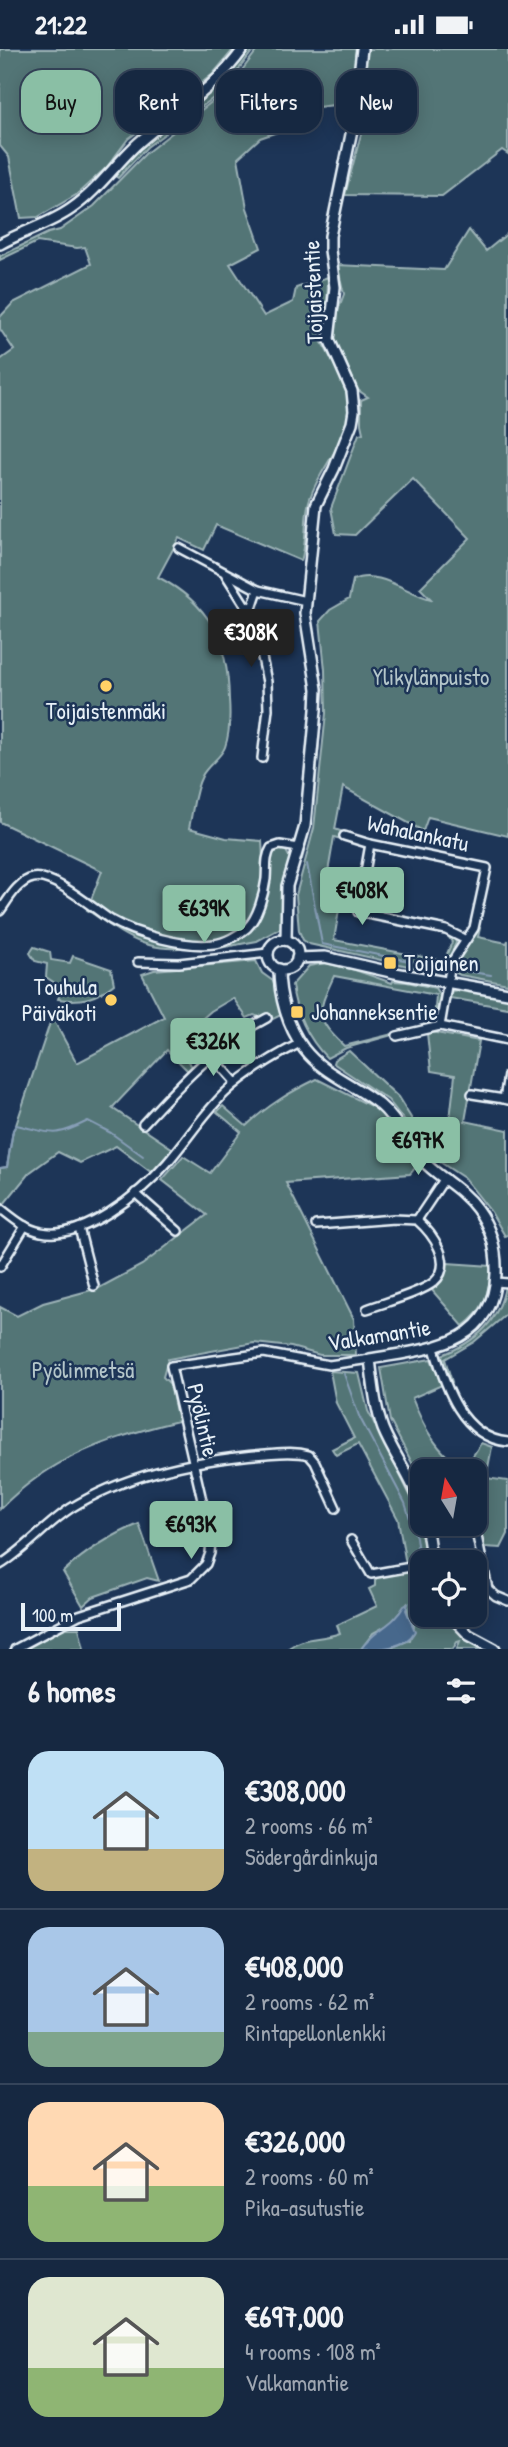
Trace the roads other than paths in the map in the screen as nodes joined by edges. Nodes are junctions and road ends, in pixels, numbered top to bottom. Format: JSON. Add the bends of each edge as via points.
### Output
{"nodes":[{"id":1,"x":243,"y":49,"type":"edge"},
{"id":2,"x":362,"y":49,"type":"edge"},
{"id":3,"x":0,"y":244,"type":"edge"},
{"id":4,"x":178,"y":548,"type":"dead end"},
{"id":5,"x":225,"y":574,"type":"junction"},
{"id":6,"x":258,"y":590,"type":"junction"},
{"id":7,"x":306,"y":601,"type":"junction"},
{"id":8,"x":251,"y":608,"type":"junction"},
{"id":9,"x":262,"y":758,"type":"dead end"},
{"id":10,"x":344,"y":836,"type":"dead end"},
{"id":11,"x":370,"y":844,"type":"junction"},
{"id":12,"x":299,"y":848,"type":"junction"},
{"id":13,"x":0,"y":911,"type":"edge"},
{"id":14,"x":286,"y":940,"type":"junction"},
{"id":15,"x":466,"y":940,"type":"junction"},
{"id":16,"x":268,"y":953,"type":"junction"},
{"id":17,"x":297,"y":958,"type":"junction"},
{"id":18,"x":138,"y":962,"type":"dead end"},
{"id":19,"x":279,"y":969,"type":"junction"},
{"id":20,"x":447,"y":982,"type":"junction"},
{"id":21,"x":508,"y":993,"type":"edge"},
{"id":22,"x":267,"y":1018,"type":"dead end"},
{"id":23,"x":440,"y":1026,"type":"junction"},
{"id":24,"x":397,"y":1036,"type":"dead end"},
{"id":25,"x":508,"y":1040,"type":"edge"},
{"id":26,"x":300,"y":1043,"type":"junction"},
{"id":27,"x":211,"y":1055,"type":"junction"},
{"id":28,"x":508,"y":1075,"type":"edge"},
{"id":29,"x":236,"y":1083,"type":"junction"},
{"id":30,"x":472,"y":1094,"type":"dead end"},
{"id":31,"x":506,"y":1099,"type":"edge"},
{"id":32,"x":143,"y":1124,"type":"dead end"},
{"id":33,"x":445,"y":1178,"type":"junction"},
{"id":34,"x":135,"y":1193,"type":"junction"},
{"id":35,"x":0,"y":1208,"type":"edge"},
{"id":36,"x":417,"y":1220,"type":"junction"},
{"id":37,"x":316,"y":1225,"type":"dead end"},
{"id":38,"x":25,"y":1226,"type":"junction"},
{"id":39,"x":79,"y":1228,"type":"junction"},
{"id":40,"x":178,"y":1231,"type":"dead end"},
{"id":41,"x":0,"y":1267,"type":"edge"},
{"id":42,"x":496,"y":1282,"type":"junction"},
{"id":43,"x":508,"y":1283,"type":"edge"},
{"id":44,"x":94,"y":1286,"type":"dead end"},
{"id":45,"x":367,"y":1309,"type":"dead end"},
{"id":46,"x":434,"y":1348,"type":"junction"},
{"id":47,"x":370,"y":1359,"type":"junction"},
{"id":48,"x":171,"y":1366,"type":"joint"},
{"id":49,"x":508,"y":1442,"type":"edge"},
{"id":50,"x":193,"y":1464,"type":"junction"},
{"id":51,"x":410,"y":1479,"type":"edge"},
{"id":52,"x":336,"y":1508,"type":"dead end"},
{"id":53,"x":477,"y":1537,"type":"edge"},
{"id":54,"x":351,"y":1540,"type":"dead end"},
{"id":55,"x":0,"y":1565,"type":"edge"},
{"id":56,"x":410,"y":1567,"type":"edge"},
{"id":57,"x":508,"y":1601,"type":"edge"},
{"id":58,"x":461,"y":1627,"type":"edge"},
{"id":59,"x":15,"y":1649,"type":"edge"},
{"id":60,"x":495,"y":1649,"type":"edge"}],
"edges":[{"from":1,"to":3,"type":"street","via":[[202,95],[144,139],[80,202]]},
{"from":2,"to":7,"type":"street","name":"Toijaistentie","via":[[330,250],[335,286],[330,339],[349,381],[354,411],[316,505]]},
{"from":4,"to":5,"type":"street"},
{"from":5,"to":6,"type":"street"},
{"from":5,"to":8,"type":"street"},
{"from":6,"to":7,"type":"street"},
{"from":6,"to":8,"type":"street"},
{"from":7,"to":12,"type":"street","name":"Toijaistentie","via":[[317,700]]},
{"from":8,"to":9,"type":"street","via":[[267,682]]},
{"from":10,"to":11,"type":"street","name":"Wahalankatu"},
{"from":11,"to":15,"type":"street","via":[[358,912],[446,930]]},
{"from":11,"to":15,"type":"street","name":"Wahalankatu","via":[[486,868],[475,923]]},
{"from":12,"to":13,"type":"street","via":[[271,848],[256,913],[247,928],[215,944],[194,944],[133,930],[40,877],[24,882]]},
{"from":12,"to":14,"type":"street","name":"Toijaistentie","via":[[287,886]]},
{"from":14,"to":16,"type":"street","via":[[274,942]]},
{"from":14,"to":17,"type":"street","via":[[296,948]]},
{"from":15,"to":20,"type":"street","name":"Wahalankatu","via":[[453,957]]},
{"from":16,"to":18,"type":"street","via":[[179,963]]},
{"from":16,"to":19,"type":"street"},
{"from":17,"to":19,"type":"street","via":[[290,967]]},
{"from":17,"to":20,"type":"street","via":[[325,957]]},
{"from":19,"to":26,"type":"street","name":"Valkamantie","via":[[282,1000]]},
{"from":20,"to":21,"type":"street"},
{"from":20,"to":23,"type":"street","name":"Wahalankatu"},
{"from":22,"to":27,"type":"street"},
{"from":23,"to":24,"type":"street"},
{"from":23,"to":25,"type":"street"},
{"from":26,"to":29,"type":"street"},
{"from":26,"to":33,"type":"street","name":"Valkamantie","via":[[319,1066],[382,1107],[416,1153]]},
{"from":27,"to":29,"type":"street"},
{"from":27,"to":32,"type":"street"},
{"from":28,"to":31,"type":"street"},
{"from":29,"to":34,"type":"street"},
{"from":30,"to":31,"type":"street"},
{"from":33,"to":36,"type":"street"},
{"from":33,"to":42,"type":"street","name":"Valkamantie","via":[[486,1223],[494,1245]]},
{"from":34,"to":39,"type":"street"},
{"from":34,"to":40,"type":"street"},
{"from":35,"to":38,"type":"street"},
{"from":36,"to":37,"type":"street"},
{"from":36,"to":45,"type":"street","via":[[440,1251],[438,1277],[429,1286]]},
{"from":38,"to":39,"type":"street","via":[[51,1233]]},
{"from":38,"to":41,"type":"street"},
{"from":39,"to":44,"type":"street"},
{"from":42,"to":43,"type":"street"},
{"from":42,"to":46,"type":"street","name":"Valkamantie","via":[[489,1307],[475,1326]]},
{"from":46,"to":47,"type":"street","name":"Valkamantie"},
{"from":46,"to":49,"type":"street","via":[[464,1419],[483,1435]]},
{"from":47,"to":48,"type":"street","name":"Valkamantie","via":[[329,1365],[264,1353]]},
{"from":47,"to":51,"type":"street","via":[[384,1431]]},
{"from":48,"to":50,"type":"street","name":"Pyölintie"},
{"from":50,"to":52,"type":"street","via":[[304,1453],[313,1459]]},
{"from":50,"to":55,"type":"street","via":[[88,1498]]},
{"from":50,"to":59,"type":"street","name":"Pyölintie","via":[[211,1539],[202,1569],[191,1579],[79,1615]]},
{"from":53,"to":57,"type":"street","via":[[488,1589]]},
{"from":54,"to":56,"type":"street","via":[[371,1574]]},
{"from":58,"to":60,"type":"street"}]}
